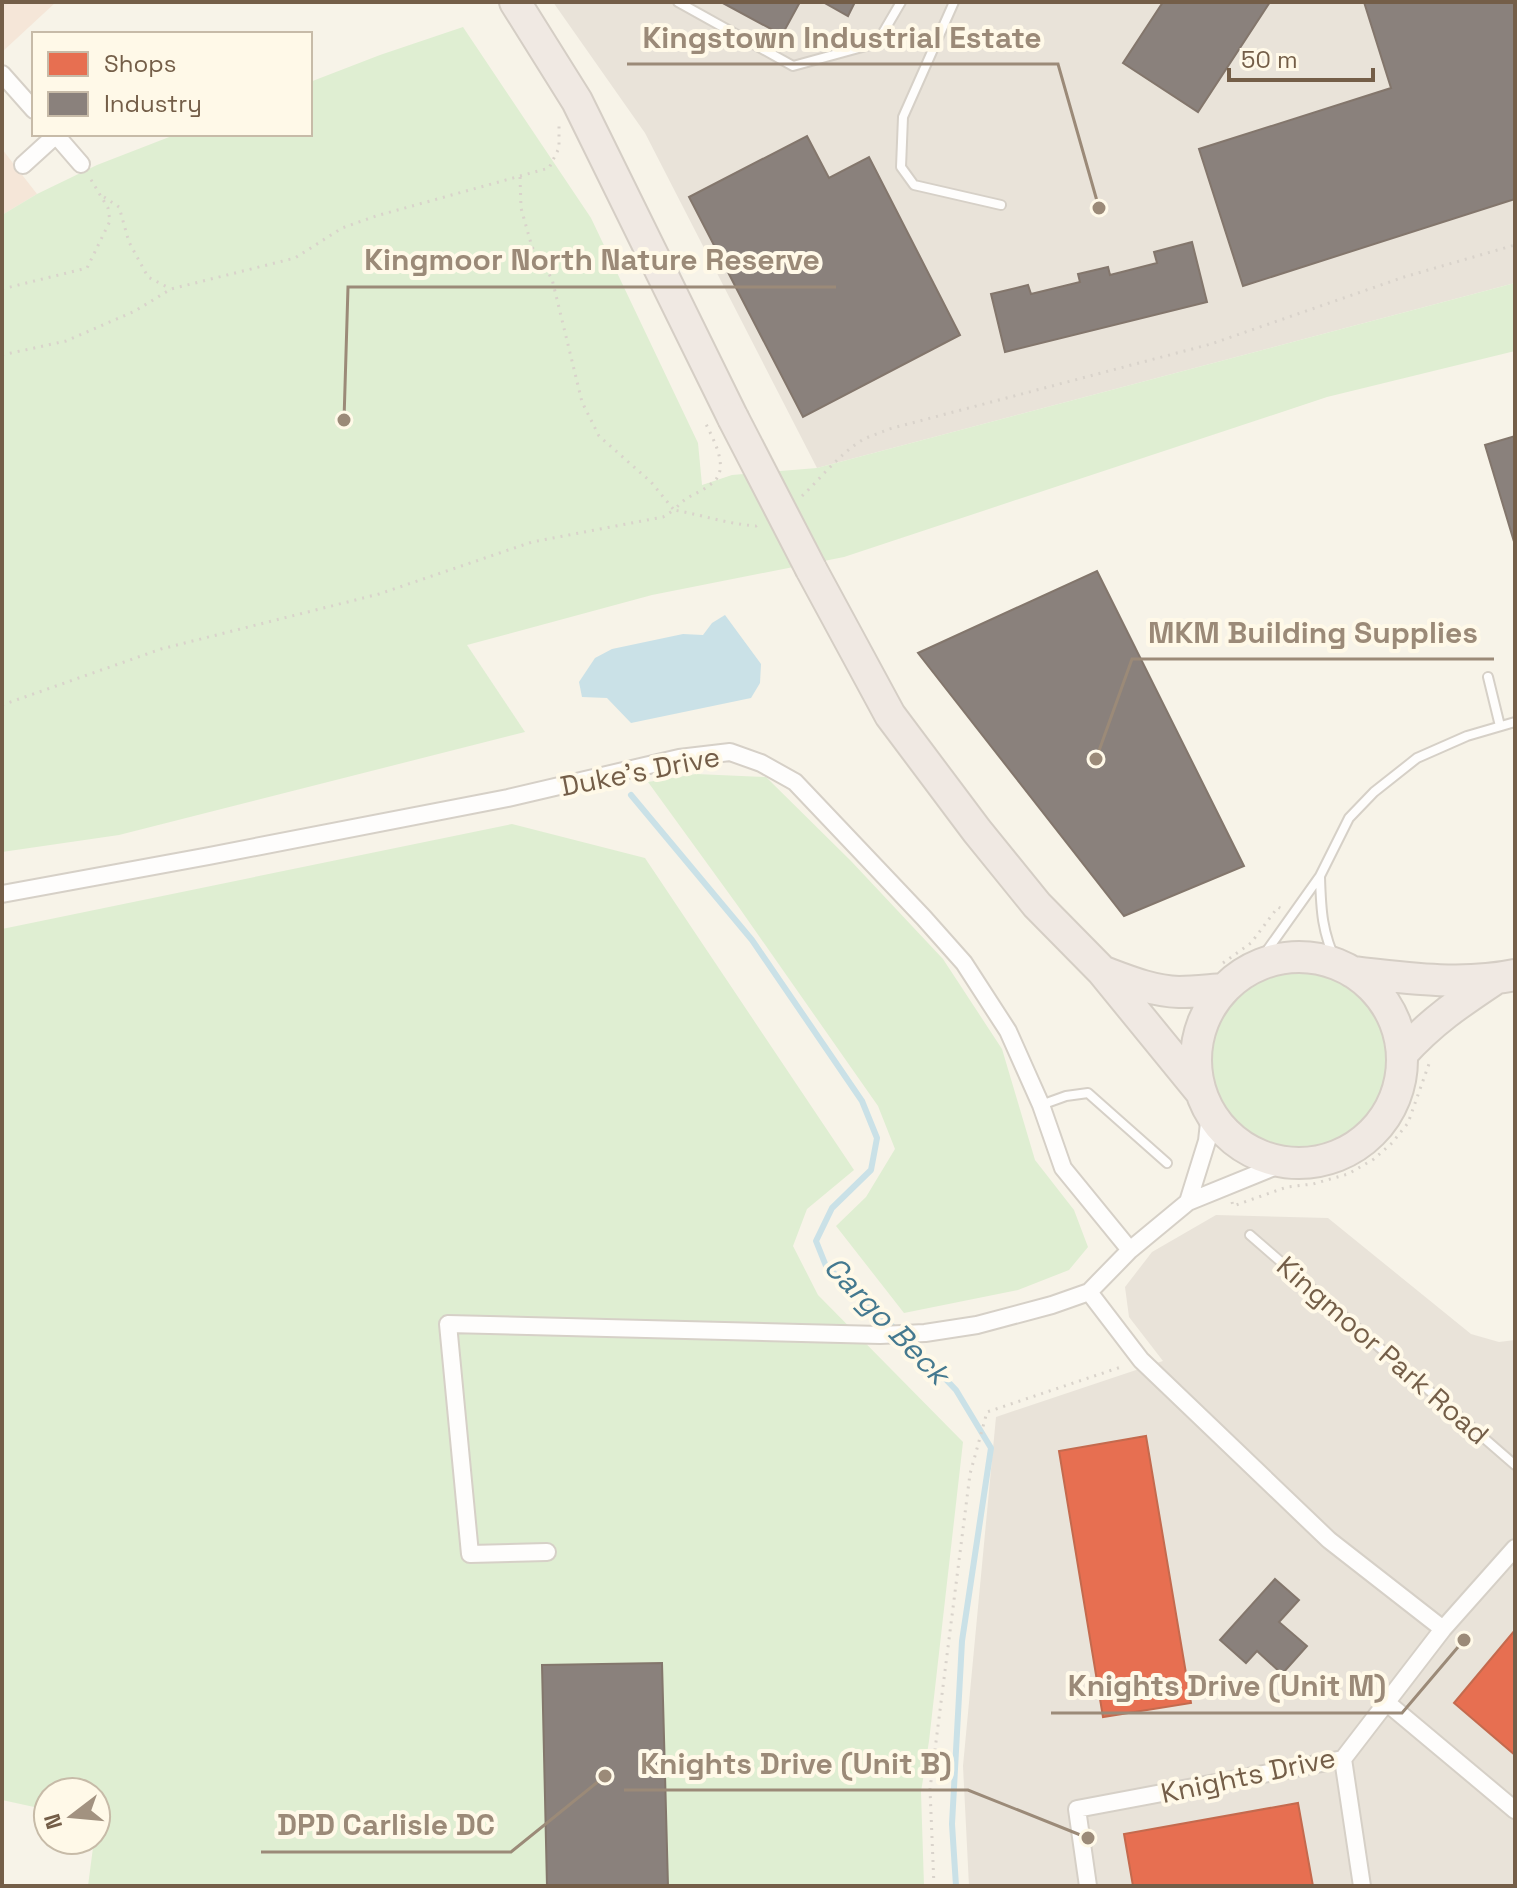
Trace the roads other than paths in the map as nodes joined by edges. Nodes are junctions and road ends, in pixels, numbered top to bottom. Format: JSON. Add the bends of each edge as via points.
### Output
{"nodes":[{"id":1,"x":515,"y":2,"type":"edge"},
{"id":2,"x":678,"y":2,"type":"edge"},
{"id":3,"x":901,"y":2,"type":"edge"},
{"id":4,"x":954,"y":2,"type":"edge"},
{"id":5,"x":2,"y":74,"type":"edge"},
{"id":6,"x":32,"y":108,"type":"edge"},
{"id":7,"x":54,"y":136,"type":"edge"},
{"id":8,"x":56,"y":136,"type":"edge"},
{"id":9,"x":81,"y":164,"type":"dead end"},
{"id":10,"x":23,"y":165,"type":"dead end"},
{"id":11,"x":1001,"y":205,"type":"dead end"},
{"id":12,"x":1488,"y":677,"type":"dead end"},
{"id":13,"x":1515,"y":722,"type":"edge"},
{"id":14,"x":1500,"y":726,"type":"junction"},
{"id":15,"x":1320,"y":876,"type":"junction"},
{"id":16,"x":2,"y":894,"type":"edge"},
{"id":17,"x":1256,"y":966,"type":"junction"},
{"id":18,"x":1344,"y":968,"type":"junction"},
{"id":19,"x":1102,"y":971,"type":"junction"},
{"id":20,"x":1505,"y":977,"type":"edge"},
{"id":21,"x":1224,"y":989,"type":"junction"},
{"id":22,"x":1402,"y":1054,"type":"junction"},
{"id":23,"x":1205,"y":1102,"type":"junction"},
{"id":24,"x":1041,"y":1105,"type":"junction"},
{"id":25,"x":1167,"y":1163,"type":"dead end"},
{"id":26,"x":1284,"y":1163,"type":"junction"},
{"id":27,"x":1188,"y":1202,"type":"junction"},
{"id":28,"x":1250,"y":1235,"type":"dead end"},
{"id":29,"x":1130,"y":1250,"type":"junction"},
{"id":30,"x":1089,"y":1292,"type":"junction"},
{"id":31,"x":1515,"y":1465,"type":"edge"},
{"id":32,"x":1515,"y":1548,"type":"edge"},
{"id":33,"x":547,"y":1552,"type":"dead end"},
{"id":34,"x":1443,"y":1629,"type":"junction"},
{"id":35,"x":1386,"y":1702,"type":"junction"},
{"id":36,"x":1343,"y":1759,"type":"junction"},
{"id":37,"x":1515,"y":1810,"type":"edge"},
{"id":38,"x":1088,"y":1886,"type":"edge"},
{"id":39,"x":1362,"y":1886,"type":"edge"}],
"edges":[{"from":1,"to":19,"type":"highway","bridge":true,"via":[[577,101],[720,421],[811,569],[890,715],[1037,905]]},
{"from":2,"to":3,"type":"lane","via":[[793,66],[877,43]]},
{"from":4,"to":11,"type":"lane","via":[[903,117],[901,167],[914,185]]},
{"from":5,"to":6,"type":"street"},
{"from":7,"to":10,"type":"street"},
{"from":8,"to":9,"type":"street"},
{"from":12,"to":14,"type":"lane"},
{"from":13,"to":14,"type":"lane"},
{"from":14,"to":15,"type":"lane","via":[[1417,758],[1374,792],[1349,818]]},
{"from":15,"to":17,"type":"lane"},
{"from":15,"to":18,"type":"lane","via":[[1327,943]]},
{"from":16,"to":24,"type":"street","name":"Duke's Drive","via":[[730,752],[795,782],[964,963],[1008,1031]]},
{"from":17,"to":18,"type":"highway","via":[[1312,958]]},
{"from":17,"to":21,"type":"highway"},
{"from":18,"to":20,"type":"highway","via":[[1421,980]]},
{"from":18,"to":22,"type":"highway","via":[[1387,1006]]},
{"from":19,"to":21,"type":"highway","via":[[1161,990]]},
{"from":19,"to":23,"type":"highway"},
{"from":20,"to":22,"type":"highway","via":[[1437,1019]]},
{"from":21,"to":23,"type":"highway","via":[[1208,1011],[1199,1037],[1196,1064]]},
{"from":22,"to":26,"type":"highway","via":[[1399,1084],[1388,1112],[1369,1136],[1344,1154],[1315,1163]]},
{"from":23,"to":26,"type":"highway","via":[[1230,1137],[1255,1154]]},
{"from":23,"to":27,"type":"street","via":[[1207,1141]]},
{"from":24,"to":25,"type":"lane","via":[[1088,1093]]},
{"from":24,"to":29,"type":"street","name":"Duke's Drive","via":[[1063,1168]]},
{"from":26,"to":27,"type":"street"},
{"from":27,"to":29,"type":"street"},
{"from":28,"to":31,"type":"lane","name":"Kingmoor Park Road"},
{"from":29,"to":30,"type":"street"},
{"from":30,"to":33,"type":"street","via":[[977,1325],[925,1333],[448,1324],[470,1554]]},
{"from":30,"to":34,"type":"street","via":[[1141,1360],[1329,1540]]},
{"from":32,"to":34,"type":"street","name":"Knights Drive"},
{"from":34,"to":35,"type":"street","name":"Knights Drive"},
{"from":35,"to":36,"type":"street","name":"Knights Drive"},
{"from":35,"to":37,"type":"street"},
{"from":36,"to":38,"type":"street","name":"Knights Drive","via":[[1077,1809]]},
{"from":36,"to":39,"type":"street"}]}
